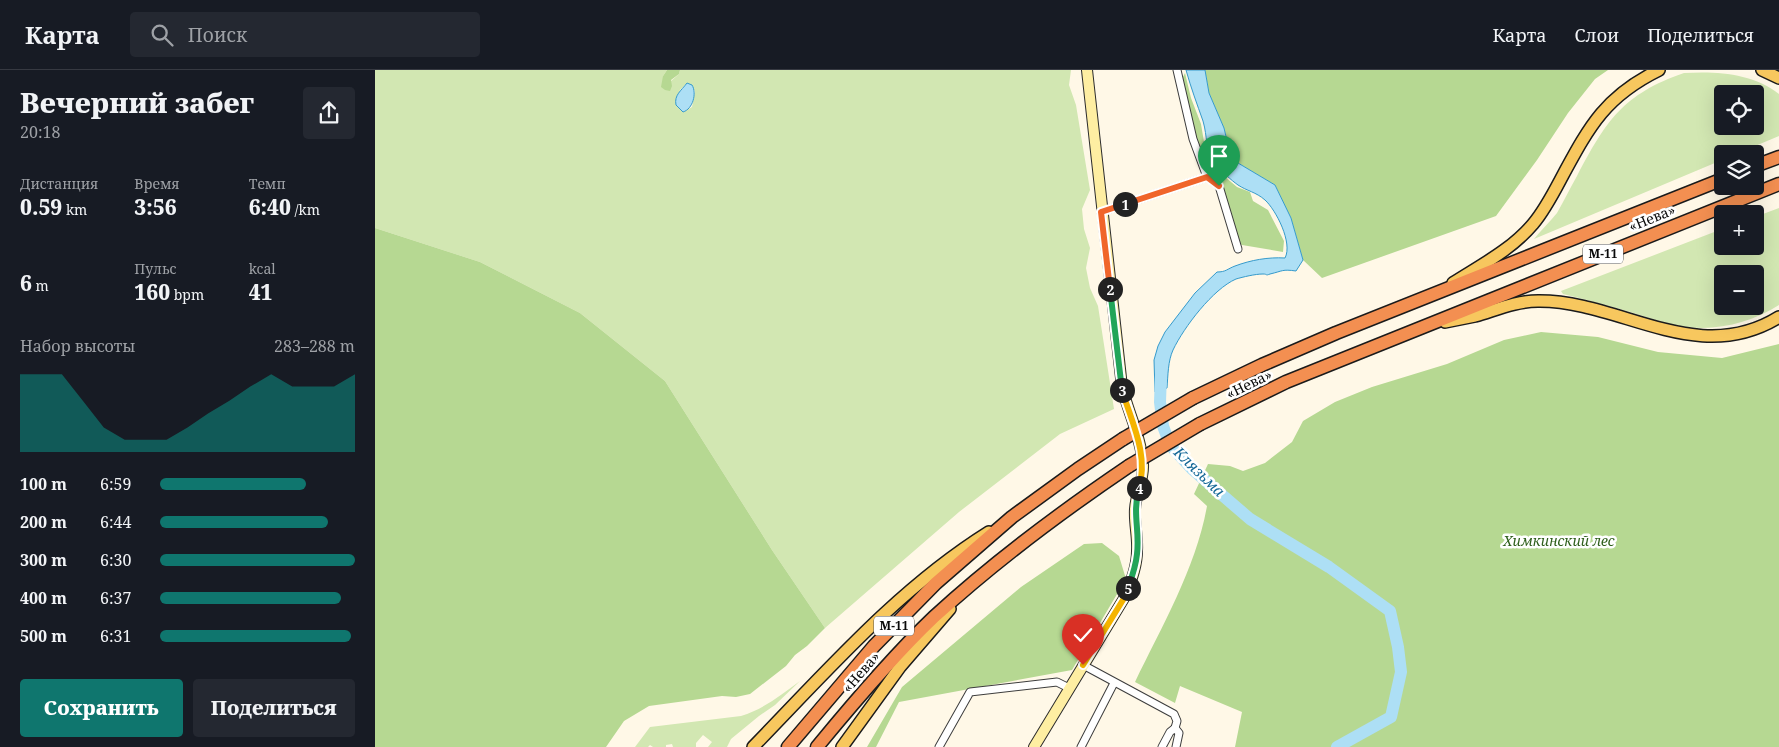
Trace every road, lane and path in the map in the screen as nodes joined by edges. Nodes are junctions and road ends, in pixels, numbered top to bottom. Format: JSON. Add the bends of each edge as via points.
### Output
{"nodes":[{"id":1,"x":1087,"y":70,"type":"edge"},
{"id":2,"x":1177,"y":70,"type":"edge"},
{"id":3,"x":1659,"y":70,"type":"edge"},
{"id":4,"x":1762,"y":70,"type":"edge"},
{"id":5,"x":1779,"y":78,"type":"edge"},
{"id":6,"x":1779,"y":156,"type":"edge"},
{"id":7,"x":1764,"y":162,"type":"edge"},
{"id":8,"x":1207,"y":177,"type":"junction"},
{"id":9,"x":1714,"y":183,"type":"edge"},
{"id":10,"x":1779,"y":184,"type":"edge"},
{"id":11,"x":1101,"y":212,"type":"junction"},
{"id":12,"x":1238,"y":249,"type":"dead end"},
{"id":13,"x":1431,"y":296,"type":"junction"},
{"id":14,"x":1779,"y":317,"type":"edge"},
{"id":15,"x":1426,"y":326,"type":"junction"},
{"id":16,"x":1011,"y":517,"type":"junction"},
{"id":17,"x":969,"y":586,"type":"junction"},
{"id":18,"x":1083,"y":665,"type":"junction"},
{"id":19,"x":1115,"y":683,"type":"junction"},
{"id":20,"x":1069,"y":688,"type":"junction"},
{"id":21,"x":1175,"y":728,"type":"junction"},
{"id":22,"x":753,"y":747,"type":"edge"},
{"id":23,"x":788,"y":747,"type":"edge"},
{"id":24,"x":817,"y":747,"type":"edge"},
{"id":25,"x":842,"y":747,"type":"edge"},
{"id":26,"x":939,"y":747,"type":"edge"},
{"id":27,"x":1034,"y":747,"type":"edge"},
{"id":28,"x":1081,"y":747,"type":"edge"},
{"id":29,"x":1162,"y":747,"type":"edge"},
{"id":30,"x":1176,"y":747,"type":"edge"}],
"edges":[{"from":1,"to":11,"type":"street"},
{"from":2,"to":8,"type":"street","via":[[1193,139]]},
{"from":3,"to":13,"type":"main road","number":"М-11","via":[[1638,80],[1600,113],[1551,198],[1516,242]]},
{"from":4,"to":5,"type":"main road"},
{"from":6,"to":7,"type":"highway"},
{"from":8,"to":11,"type":"street"},
{"from":8,"to":12,"type":"street","via":[[1219,186]]},
{"from":9,"to":13,"type":"highway","name":"«Нева»","number":"М-11"},
{"from":10,"to":15,"type":"highway","name":"«Нева»","number":"М-11"},
{"from":11,"to":18,"type":"street","via":[[1121,387],[1135,428],[1143,478],[1135,510],[1137,552],[1133,574],[1126,595]]},
{"from":13,"to":16,"type":"highway","name":"«Нева»","number":"М-11","bridge":true,"via":[[1262,365],[1193,398],[1123,439]]},
{"from":14,"to":15,"type":"main road","via":[[1735,334],[1690,335],[1579,306],[1538,301],[1517,303]]},
{"from":15,"to":17,"type":"highway","name":"«Нева»","number":"М-11","bridge":true,"via":[[1286,382],[1200,424],[1071,505]]},
{"from":16,"to":22,"type":"main road","number":"М-11","via":[[958,551],[920,581],[858,638]]},
{"from":16,"to":23,"type":"highway","name":"«Нева»","number":"М-11","via":[[936,583],[874,646]]},
{"from":17,"to":24,"type":"highway","name":"«Нева»","number":"М-11","via":[[894,657]]},
{"from":17,"to":25,"type":"main road","number":"М-11","via":[[900,667]]},
{"from":18,"to":19,"type":"street"},
{"from":18,"to":20,"type":"street"},
{"from":19,"to":21,"type":"street","via":[[1174,714],[1177,720]]},
{"from":19,"to":28,"type":"street"},
{"from":20,"to":26,"type":"street","via":[[1057,682],[970,692]]},
{"from":20,"to":27,"type":"street"},
{"from":21,"to":29,"type":"street"},
{"from":21,"to":30,"type":"street","via":[[1179,733]]}]}
